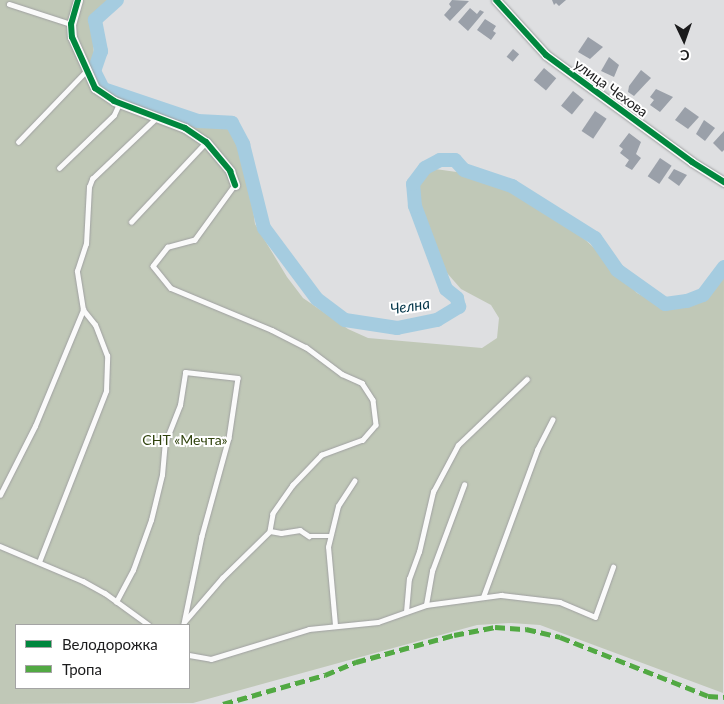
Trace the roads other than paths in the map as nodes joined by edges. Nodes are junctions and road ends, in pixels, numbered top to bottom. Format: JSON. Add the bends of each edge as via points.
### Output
{"nodes":[{"id":1,"x":78,"y":0,"type":"edge"},
{"id":2,"x":496,"y":0,"type":"edge"},
{"id":3,"x":9,"y":4,"type":"dead end"},
{"id":4,"x":71,"y":24,"type":"junction"},
{"id":5,"x":87,"y":70,"type":"junction"},
{"id":6,"x":119,"y":104,"type":"junction"},
{"id":7,"x":155,"y":118,"type":"junction"},
{"id":8,"x":18,"y":142,"type":"dead end"},
{"id":9,"x":206,"y":142,"type":"junction"},
{"id":10,"x":59,"y":168,"type":"dead end"},
{"id":11,"x":724,"y":182,"type":"edge"},
{"id":12,"x":235,"y":186,"type":"joint"},
{"id":13,"x":131,"y":222,"type":"dead end"},
{"id":14,"x":83,"y":310,"type":"junction"},
{"id":15,"x":527,"y":380,"type":"dead end"},
{"id":16,"x":552,"y":420,"type":"dead end"},
{"id":17,"x":354,"y":480,"type":"dead end"},
{"id":18,"x":464,"y":485,"type":"dead end"},
{"id":19,"x":0,"y":496,"type":"edge"},
{"id":20,"x":270,"y":531,"type":"junction"},
{"id":21,"x":330,"y":536,"type":"junction"},
{"id":22,"x":0,"y":546,"type":"edge"},
{"id":23,"x":39,"y":562,"type":"junction"},
{"id":24,"x":612,"y":567,"type":"dead end"},
{"id":25,"x":483,"y":597,"type":"junction"},
{"id":26,"x":116,"y":602,"type":"junction"},
{"id":27,"x":426,"y":605,"type":"junction"},
{"id":28,"x":406,"y":612,"type":"junction"},
{"id":29,"x":148,"y":624,"type":"edge"},
{"id":30,"x":183,"y":624,"type":"edge"},
{"id":31,"x":335,"y":625,"type":"junction"},
{"id":32,"x":190,"y":655,"type":"edge"}],
"edges":[{"from":1,"to":4,"type":"street"},
{"from":2,"to":11,"type":"street","name":"улица Чехова","via":[[546,55]]},
{"from":3,"to":4,"type":"lane"},
{"from":4,"to":5,"type":"street","via":[[72,37]]},
{"from":5,"to":6,"type":"street","via":[[95,88]]},
{"from":5,"to":8,"type":"lane"},
{"from":6,"to":7,"type":"street"},
{"from":6,"to":10,"type":"lane","via":[[114,115]]},
{"from":7,"to":9,"type":"street","via":[[184,128]]},
{"from":7,"to":14,"type":"lane","via":[[92,179],[86,244],[77,271]]},
{"from":9,"to":12,"type":"street","via":[[230,171]]},
{"from":9,"to":13,"type":"lane"},
{"from":12,"to":20,"type":"lane","via":[[195,240],[168,247],[153,266],[171,288],[272,330],[306,347],[342,374],[362,383],[373,400],[376,425],[363,440],[322,455],[293,485],[274,514]]},
{"from":14,"to":19,"type":"lane","via":[[35,426]]},
{"from":14,"to":23,"type":"lane","via":[[95,325],[107,356],[106,392]]},
{"from":15,"to":28,"type":"lane","via":[[458,445],[433,492],[409,579]]},
{"from":16,"to":25,"type":"lane","via":[[536,450]]},
{"from":17,"to":21,"type":"lane","via":[[338,506]]},
{"from":18,"to":27,"type":"lane","via":[[432,571]]},
{"from":20,"to":21,"type":"lane","via":[[300,530],[309,536]]},
{"from":20,"to":30,"type":"lane","via":[[222,578]]},
{"from":21,"to":31,"type":"lane"},
{"from":22,"to":23,"type":"lane"},
{"from":23,"to":26,"type":"lane","via":[[83,581]]},
{"from":24,"to":25,"type":"lane","via":[[595,617],[560,602],[501,595]]},
{"from":25,"to":27,"type":"lane"},
{"from":26,"to":29,"type":"lane"},
{"from":26,"to":30,"type":"lane","via":[[133,570],[150,520],[162,475],[165,443],[180,405],[185,372],[238,378],[229,438],[202,536]]},
{"from":27,"to":28,"type":"lane"},
{"from":28,"to":31,"type":"lane","via":[[378,622]]},
{"from":31,"to":32,"type":"lane","via":[[309,629],[210,659]]}]}
